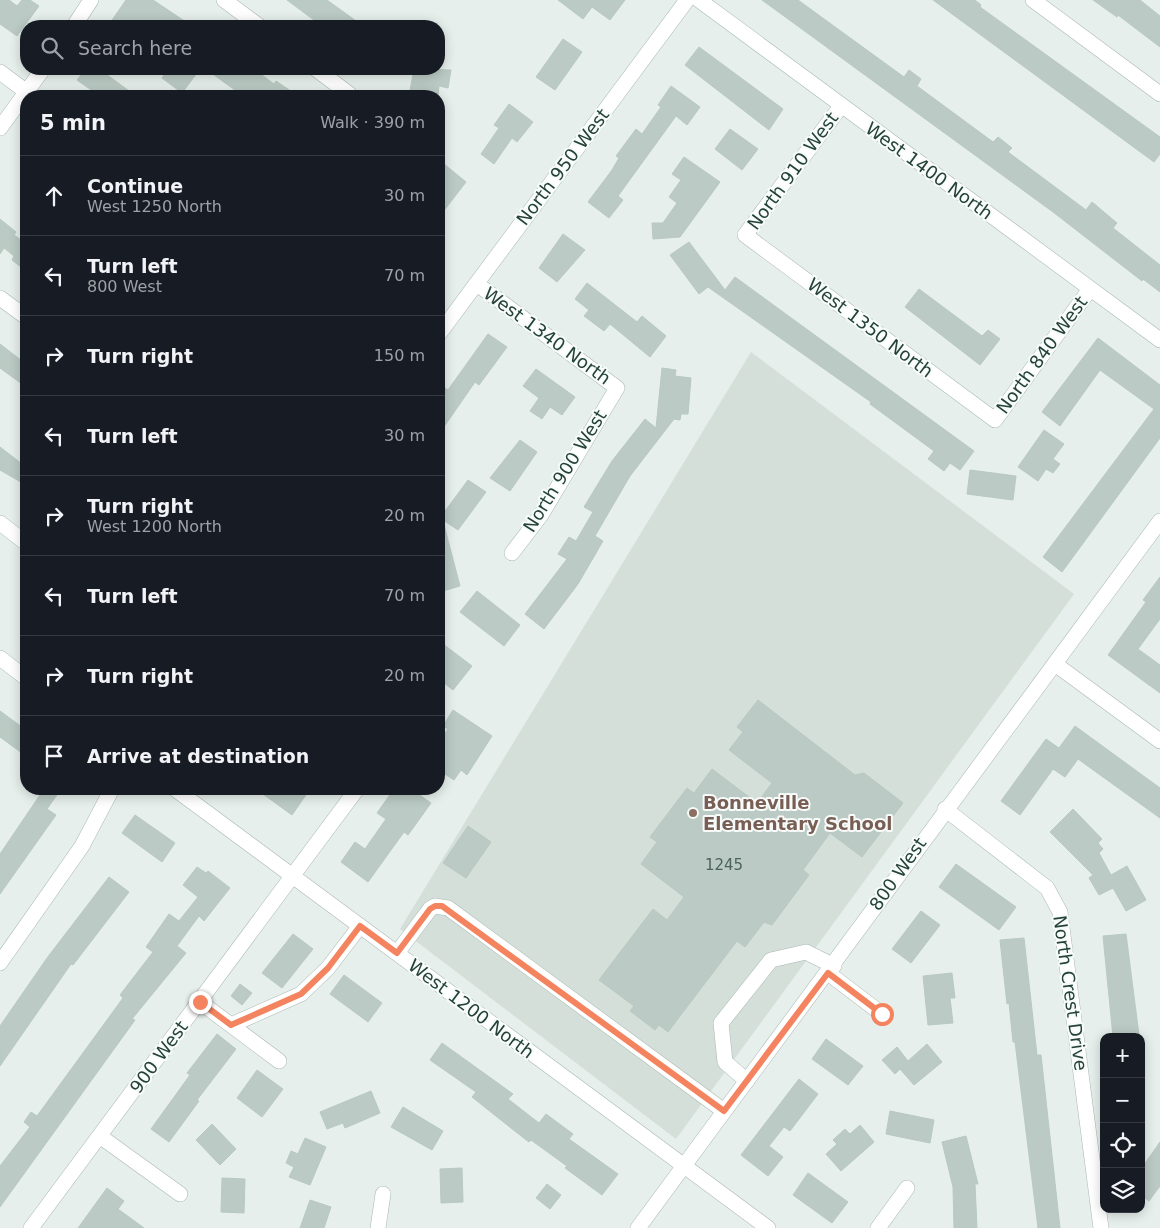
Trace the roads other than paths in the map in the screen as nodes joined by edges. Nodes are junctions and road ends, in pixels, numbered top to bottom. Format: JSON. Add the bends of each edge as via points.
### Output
{"nodes":[{"id":1,"x":91,"y":0,"type":"edge"},
{"id":2,"x":224,"y":0,"type":"edge"},
{"id":3,"x":687,"y":0,"type":"edge"},
{"id":4,"x":699,"y":0,"type":"edge"},
{"id":5,"x":1033,"y":0,"type":"edge"},
{"id":6,"x":78,"y":20,"type":"edge"},
{"id":7,"x":251,"y":20,"type":"edge"},
{"id":8,"x":0,"y":72,"type":"edge"},
{"id":9,"x":40,"y":75,"type":"edge"},
{"id":10,"x":324,"y":75,"type":"edge"},
{"id":11,"x":25,"y":90,"type":"edge"},
{"id":12,"x":32,"y":90,"type":"edge"},
{"id":13,"x":345,"y":90,"type":"edge"},
{"id":14,"x":1160,"y":94,"type":"edge"},
{"id":15,"x":20,"y":105,"type":"edge"},
{"id":16,"x":841,"y":106,"type":"junction"},
{"id":17,"x":0,"y":128,"type":"edge"},
{"id":18,"x":745,"y":235,"type":"joint"},
{"id":19,"x":477,"y":284,"type":"junction"},
{"id":20,"x":1090,"y":289,"type":"junction"},
{"id":21,"x":0,"y":298,"type":"edge"},
{"id":22,"x":20,"y":313,"type":"edge"},
{"id":23,"x":445,"y":326,"type":"edge"},
{"id":24,"x":1160,"y":340,"type":"edge"},
{"id":25,"x":617,"y":388,"type":"joint"},
{"id":26,"x":994,"y":420,"type":"joint"},
{"id":27,"x":1160,"y":521,"type":"edge"},
{"id":28,"x":0,"y":523,"type":"edge"},
{"id":29,"x":20,"y":538,"type":"edge"},
{"id":30,"x":512,"y":553,"type":"dead end"},
{"id":31,"x":0,"y":658,"type":"edge"},
{"id":32,"x":1055,"y":664,"type":"junction"},
{"id":33,"x":20,"y":673,"type":"edge"},
{"id":34,"x":1160,"y":741,"type":"edge"},
{"id":35,"x":109,"y":795,"type":"edge"},
{"id":36,"x":184,"y":795,"type":"edge"},
{"id":37,"x":353,"y":795,"type":"edge"},
{"id":38,"x":945,"y":809,"type":"junction"},
{"id":39,"x":293,"y":876,"type":"junction"},
{"id":40,"x":360,"y":926,"type":"junction"},
{"id":41,"x":397,"y":953,"type":"junction"},
{"id":42,"x":0,"y":963,"type":"edge"},
{"id":43,"x":831,"y":969,"type":"junction"},
{"id":44,"x":200,"y":1002,"type":"junction"},
{"id":45,"x":882,"y":1014,"type":"dead end"},
{"id":46,"x":231,"y":1025,"type":"junction"},
{"id":47,"x":279,"y":1061,"type":"dead end"},
{"id":48,"x":747,"y":1081,"type":"junction"},
{"id":49,"x":724,"y":1111,"type":"junction"},
{"id":50,"x":100,"y":1137,"type":"junction"},
{"id":51,"x":683,"y":1166,"type":"junction"},
{"id":52,"x":907,"y":1188,"type":"dead end"},
{"id":53,"x":180,"y":1194,"type":"dead end"},
{"id":54,"x":383,"y":1194,"type":"dead end"},
{"id":55,"x":31,"y":1228,"type":"edge"},
{"id":56,"x":378,"y":1228,"type":"edge"},
{"id":57,"x":638,"y":1228,"type":"edge"},
{"id":58,"x":768,"y":1228,"type":"edge"},
{"id":59,"x":878,"y":1228,"type":"edge"},
{"id":60,"x":1101,"y":1228,"type":"edge"}],
"edges":[{"from":1,"to":6,"type":"street"},
{"from":2,"to":7,"type":"street"},
{"from":3,"to":19,"type":"street","name":"North 950 West"},
{"from":4,"to":16,"type":"street","name":"West 1400 North"},
{"from":5,"to":14,"type":"street"},
{"from":8,"to":11,"type":"street"},
{"from":9,"to":12,"type":"street"},
{"from":10,"to":13,"type":"street"},
{"from":15,"to":17,"type":"street"},
{"from":16,"to":18,"type":"street","name":"North 910 West"},
{"from":16,"to":20,"type":"street","name":"West 1400 North"},
{"from":18,"to":26,"type":"street","name":"West 1350 North"},
{"from":19,"to":23,"type":"street","name":"North 950 West"},
{"from":19,"to":25,"type":"street","name":"West 1340 North"},
{"from":20,"to":24,"type":"street","name":"West 1400 North"},
{"from":20,"to":26,"type":"street","name":"North 840 West"},
{"from":21,"to":22,"type":"street"},
{"from":25,"to":30,"type":"street","name":"North 900 West","via":[[541,515]]},
{"from":27,"to":32,"type":"street","name":"800 West"},
{"from":28,"to":29,"type":"street"},
{"from":31,"to":33,"type":"street"},
{"from":32,"to":34,"type":"street"},
{"from":32,"to":38,"type":"street","name":"800 West"},
{"from":35,"to":42,"type":"street","via":[[82,846]]},
{"from":36,"to":39,"type":"street","name":"West 1200 North"},
{"from":37,"to":39,"type":"street","name":"900 West"},
{"from":38,"to":43,"type":"street","name":"800 West"},
{"from":38,"to":60,"type":"street","name":"North Crest Drive","via":[[1047,888],[1060,912]]},
{"from":39,"to":40,"type":"street","name":"West 1200 North"},
{"from":39,"to":44,"type":"street","name":"900 West"},
{"from":40,"to":41,"type":"street","name":"West 1200 North"},
{"from":40,"to":46,"type":"street","via":[[328,968],[301,994]]},
{"from":41,"to":49,"type":"street","via":[[430,909],[435,906],[448,908]]},
{"from":41,"to":51,"type":"street","name":"West 1200 North"},
{"from":43,"to":45,"type":"street"},
{"from":43,"to":48,"type":"street","name":"800 West"},
{"from":43,"to":48,"type":"street","via":[[806,952],[771,960],[721,1023],[725,1062]]},
{"from":44,"to":46,"type":"street"},
{"from":44,"to":50,"type":"street","name":"900 West"},
{"from":46,"to":47,"type":"street"},
{"from":48,"to":49,"type":"street","name":"800 West"},
{"from":49,"to":51,"type":"street","name":"800 West"},
{"from":50,"to":53,"type":"street"},
{"from":50,"to":55,"type":"street","name":"900 West"},
{"from":51,"to":57,"type":"street","name":"800 West"},
{"from":51,"to":58,"type":"street","name":"West 1200 North"},
{"from":52,"to":59,"type":"street"},
{"from":54,"to":56,"type":"street"}]}
